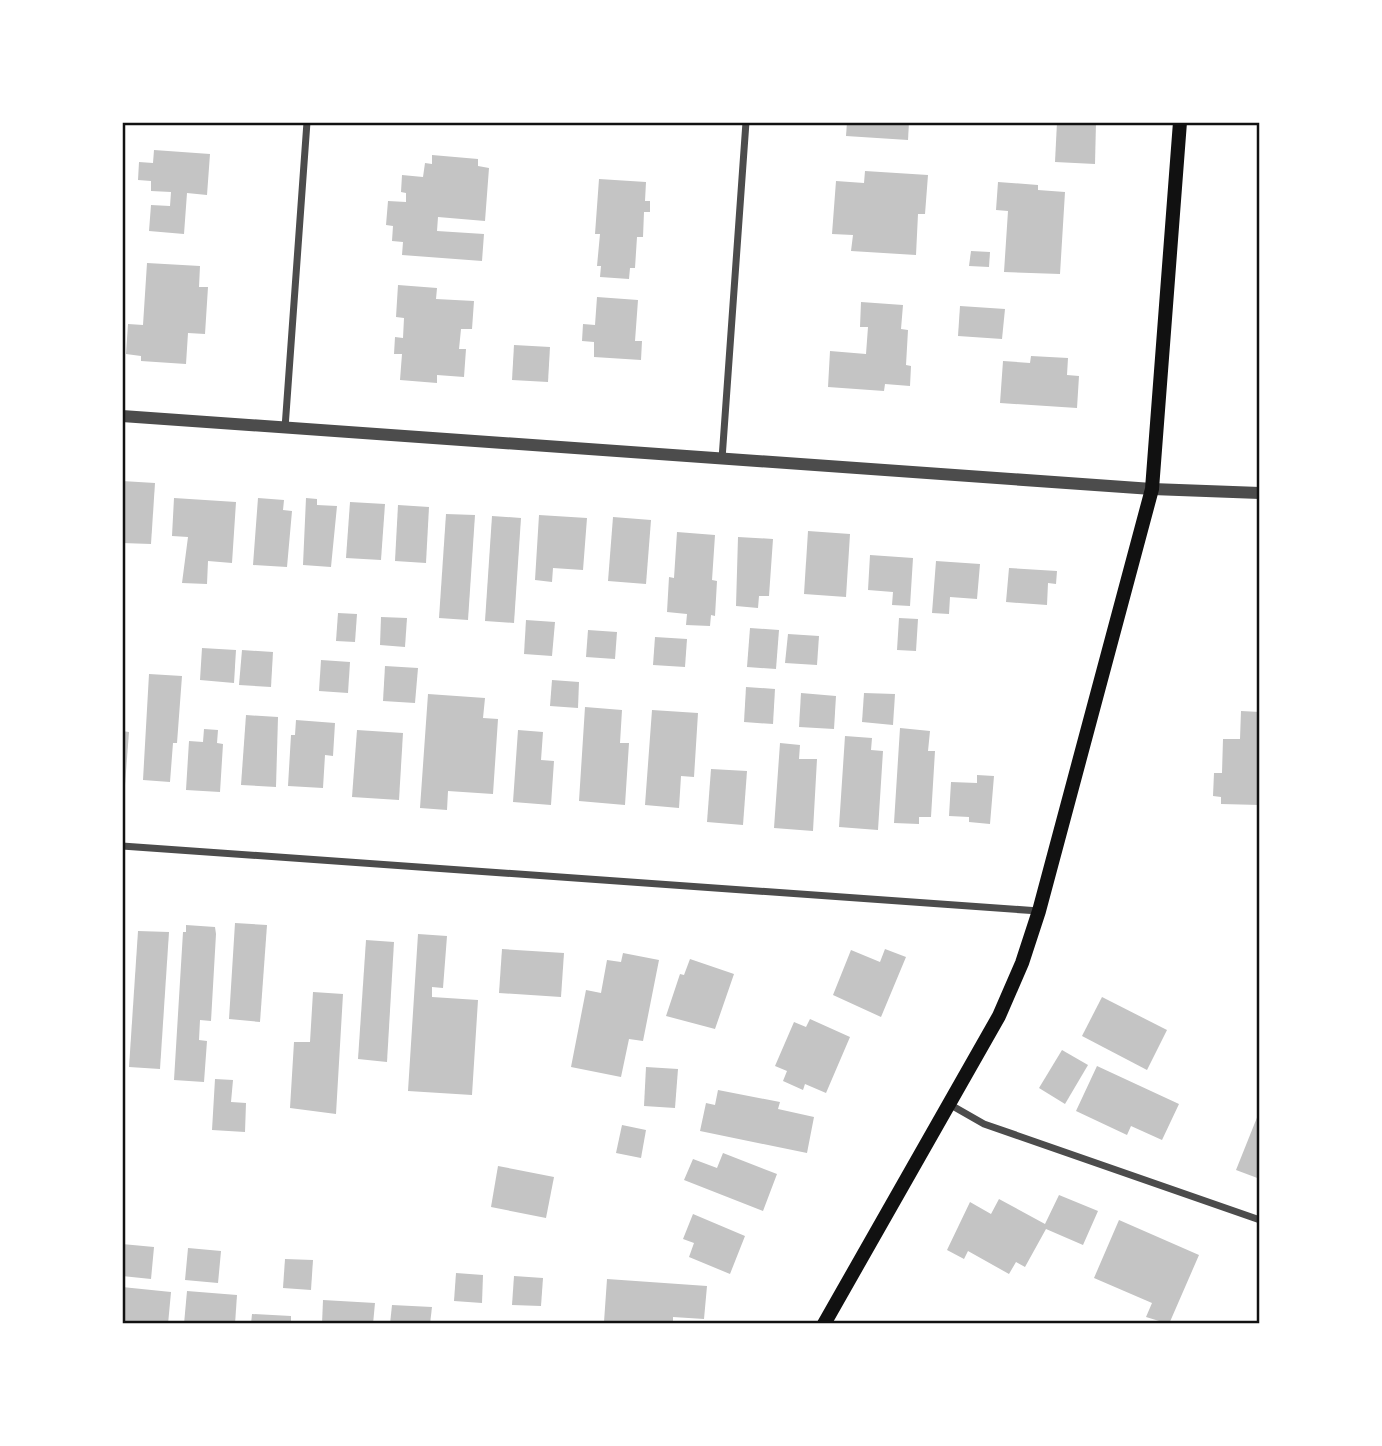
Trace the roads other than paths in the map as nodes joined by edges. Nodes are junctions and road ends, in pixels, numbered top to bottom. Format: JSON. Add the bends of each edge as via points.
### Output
{"nodes":[{"id":1,"x":307,"y":122,"type":"edge"},
{"id":2,"x":746,"y":122,"type":"edge"},
{"id":3,"x":1180,"y":122,"type":"edge"},
{"id":4,"x":122,"y":416,"type":"edge"},
{"id":5,"x":285,"y":428,"type":"junction"},
{"id":6,"x":722,"y":459,"type":"junction"},
{"id":7,"x":1152,"y":489,"type":"junction"},
{"id":8,"x":1259,"y":493,"type":"edge"},
{"id":9,"x":122,"y":846,"type":"edge"},
{"id":10,"x":1039,"y":911,"type":"junction"},
{"id":11,"x":949,"y":1104,"type":"junction"},
{"id":12,"x":1259,"y":1220,"type":"edge"},
{"id":13,"x":824,"y":1324,"type":"edge"}],
"edges":[{"from":1,"to":5,"type":"street"},
{"from":2,"to":6,"type":"street"},
{"from":3,"to":7,"type":"main road"},
{"from":4,"to":5,"type":"street"},
{"from":5,"to":6,"type":"street"},
{"from":6,"to":7,"type":"street"},
{"from":7,"to":8,"type":"street"},
{"from":7,"to":10,"type":"main road"},
{"from":9,"to":10,"type":"street"},
{"from":10,"to":11,"type":"main road","via":[[999,1016]]},
{"from":11,"to":12,"type":"street","via":[[984,1124]]},
{"from":11,"to":13,"type":"main road"}]}
